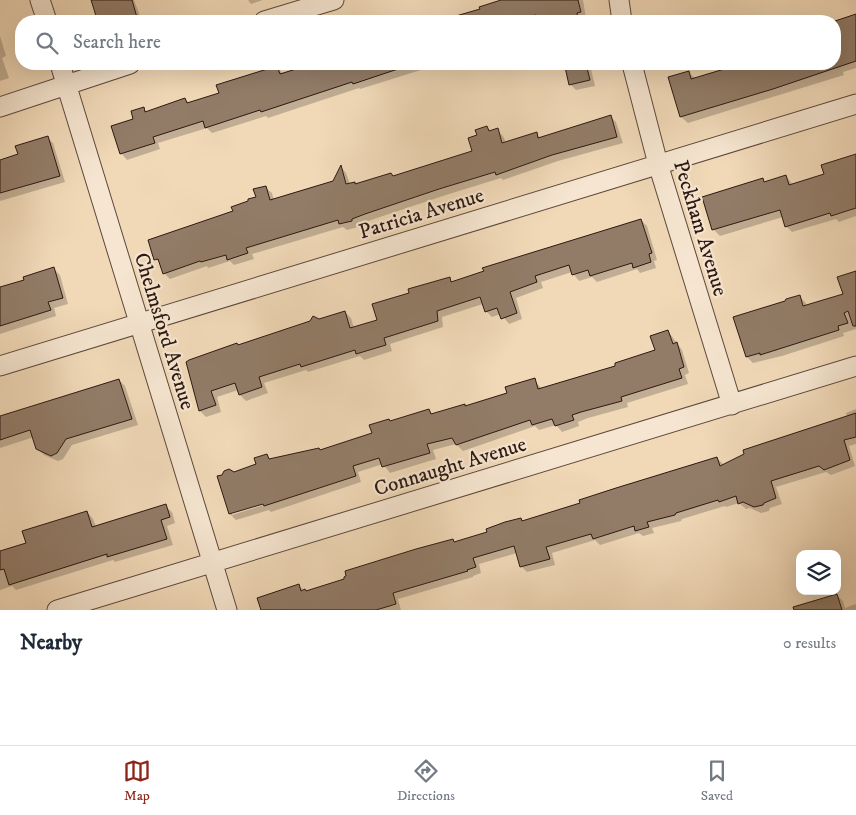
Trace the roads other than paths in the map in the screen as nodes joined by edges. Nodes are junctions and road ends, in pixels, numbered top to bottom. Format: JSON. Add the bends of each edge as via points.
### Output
{"nodes":[{"id":1,"x":40,"y":0,"type":"edge"},
{"id":2,"x":331,"y":0,"type":"edge"},
{"id":3,"x":618,"y":0,"type":"edge"},
{"id":4,"x":45,"y":15,"type":"edge"},
{"id":5,"x":283,"y":15,"type":"edge"},
{"id":6,"x":621,"y":15,"type":"edge"},
{"id":7,"x":62,"y":70,"type":"edge"},
{"id":8,"x":112,"y":70,"type":"edge"},
{"id":9,"x":634,"y":70,"type":"edge"},
{"id":10,"x":67,"y":85,"type":"junction"},
{"id":11,"x":856,"y":104,"type":"edge"},
{"id":12,"x":0,"y":107,"type":"edge"},
{"id":13,"x":658,"y":164,"type":"junction"},
{"id":14,"x":139,"y":324,"type":"junction"},
{"id":15,"x":0,"y":366,"type":"edge"},
{"id":16,"x":856,"y":366,"type":"edge"},
{"id":17,"x":732,"y":405,"type":"junction"},
{"id":18,"x":212,"y":562,"type":"junction"},
{"id":19,"x":57,"y":610,"type":"edge"},
{"id":20,"x":227,"y":610,"type":"edge"}],
"edges":[{"from":1,"to":4,"type":"street"},
{"from":2,"to":5,"type":"street"},
{"from":3,"to":6,"type":"street"},
{"from":7,"to":10,"type":"street","name":"Chelmsford Avenue"},
{"from":8,"to":10,"type":"street"},
{"from":9,"to":13,"type":"street","name":"Peckham Avenue"},
{"from":10,"to":12,"type":"street"},
{"from":10,"to":14,"type":"street","name":"Chelmsford Avenue"},
{"from":11,"to":13,"type":"street","name":"Patricia Avenue"},
{"from":13,"to":14,"type":"street","name":"Patricia Avenue"},
{"from":13,"to":17,"type":"street","name":"Peckham Avenue"},
{"from":14,"to":15,"type":"street","name":"Patricia Avenue"},
{"from":14,"to":18,"type":"street","name":"Chelmsford Avenue"},
{"from":16,"to":17,"type":"street","name":"Connaught Avenue"},
{"from":17,"to":18,"type":"street","name":"Connaught Avenue"},
{"from":18,"to":19,"type":"street","name":"Connaught Avenue"},
{"from":18,"to":20,"type":"street","name":"Chelmsford Avenue"}]}
